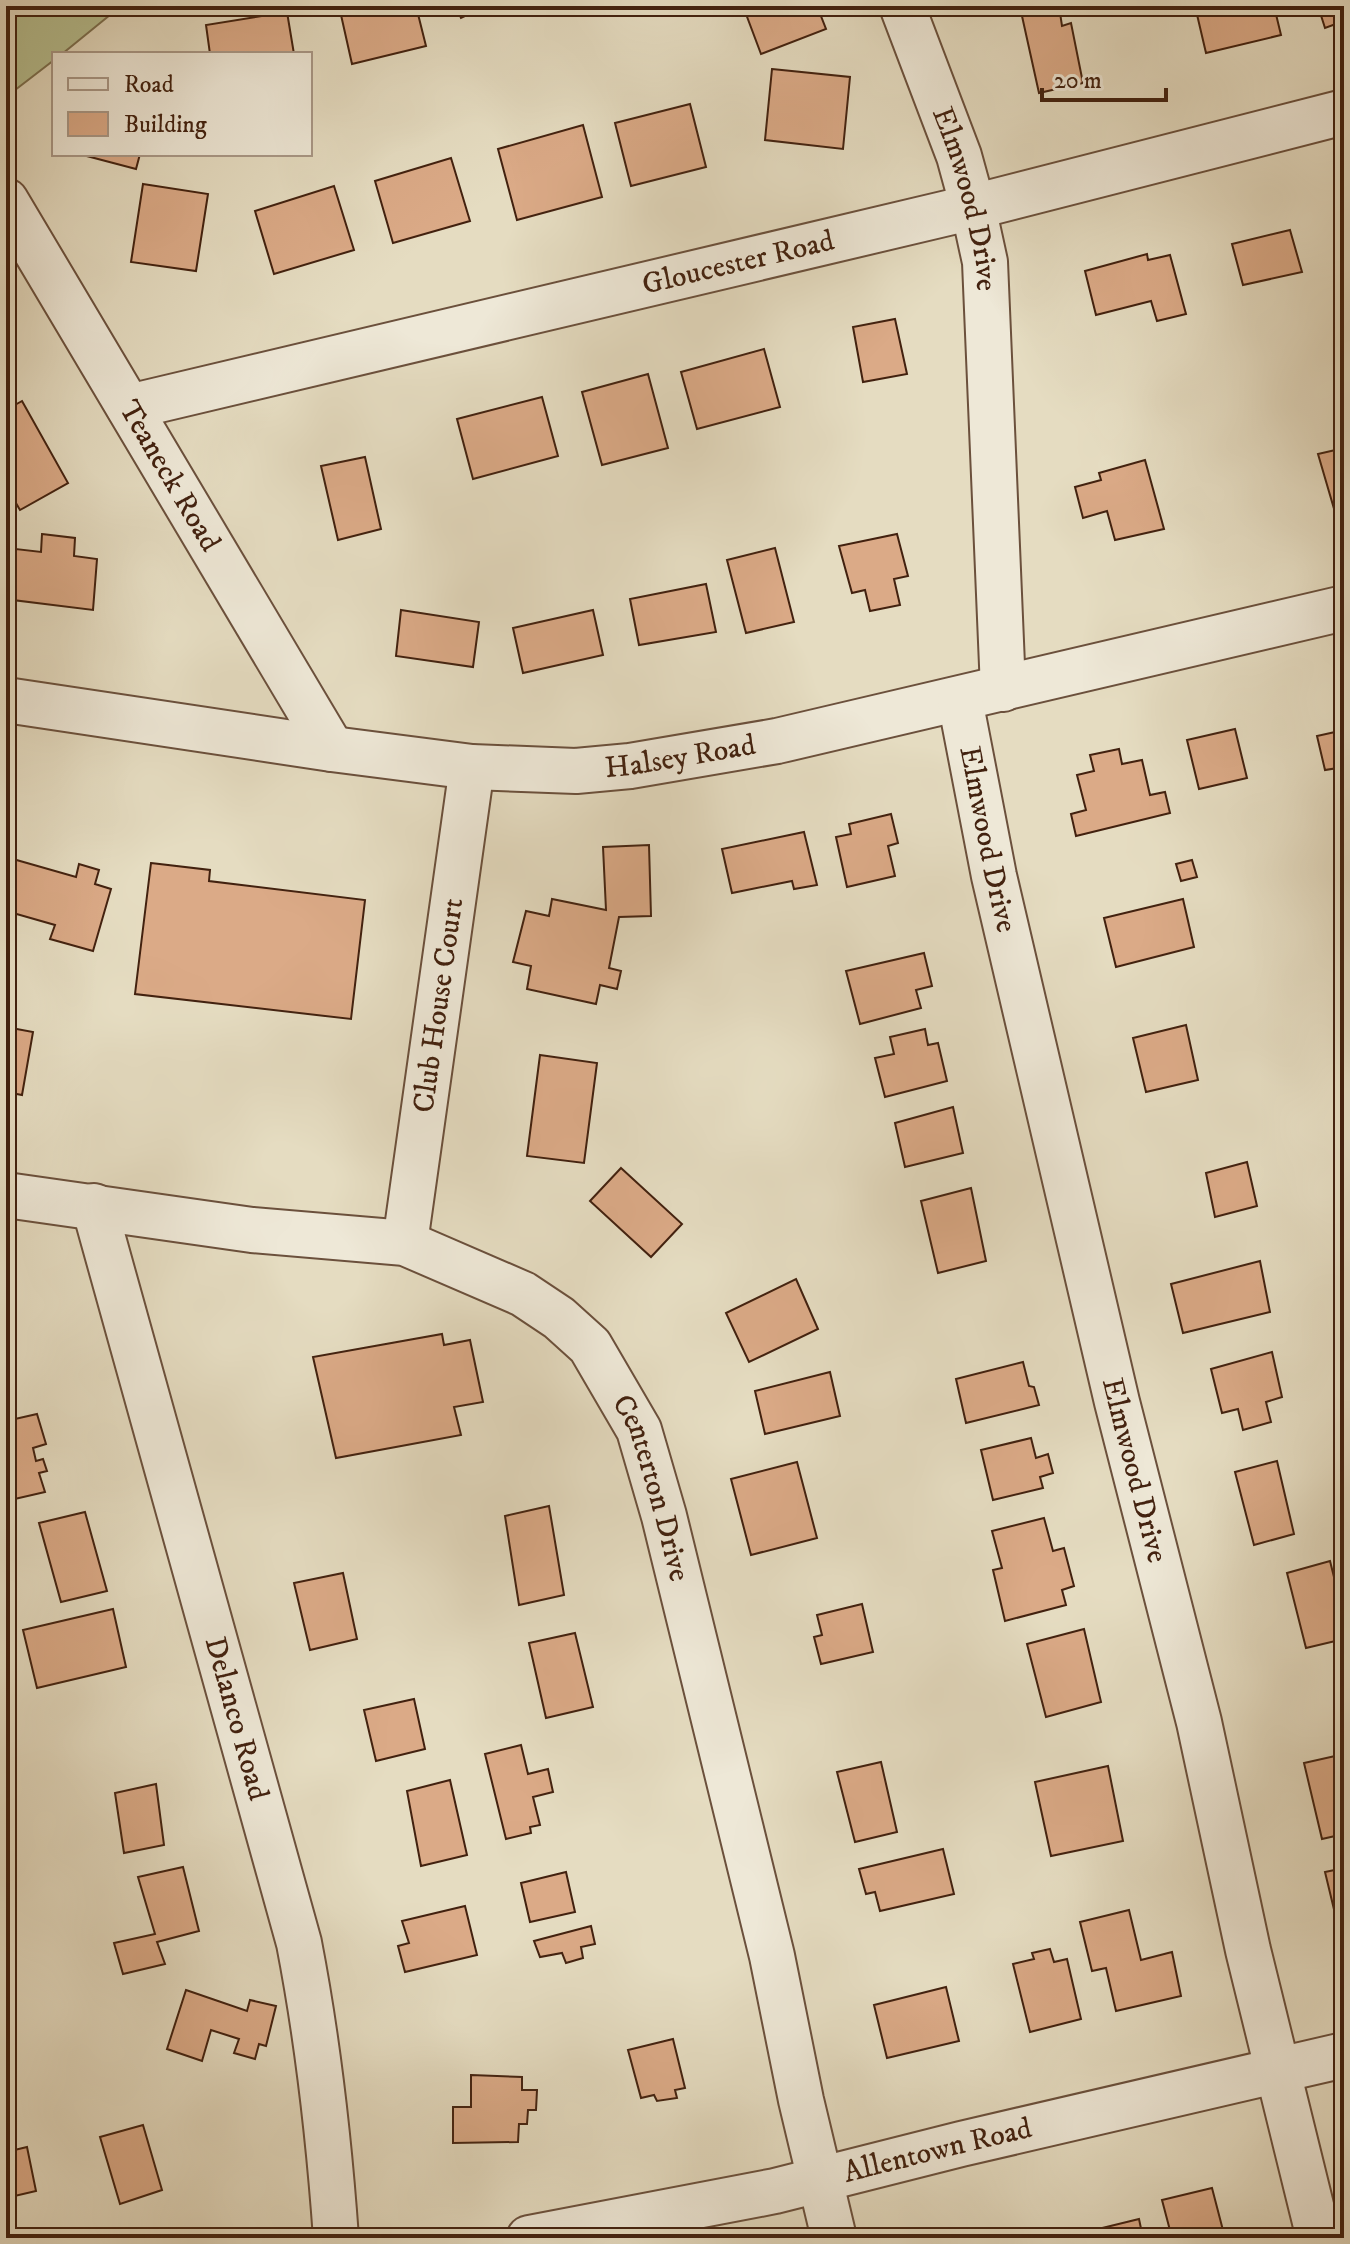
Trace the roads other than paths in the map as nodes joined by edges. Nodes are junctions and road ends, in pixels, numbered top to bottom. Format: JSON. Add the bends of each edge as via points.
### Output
{"nodes":[{"id":1,"x":902,"y":6,"type":"edge"},
{"id":2,"x":1344,"y":112,"type":"edge"},
{"id":3,"x":6,"y":201,"type":"edge"},
{"id":4,"x":973,"y":207,"type":"junction"},
{"id":5,"x":129,"y":407,"type":"junction"},
{"id":6,"x":1344,"y":608,"type":"edge"},
{"id":7,"x":1003,"y":689,"type":"junction"},
{"id":8,"x":6,"y":700,"type":"edge"},
{"id":9,"x":960,"y":700,"type":"junction"},
{"id":10,"x":332,"y":749,"type":"junction"},
{"id":11,"x":472,"y":767,"type":"junction"},
{"id":12,"x":6,"y":1195,"type":"edge"},
{"id":13,"x":94,"y":1206,"type":"junction"},
{"id":14,"x":405,"y":1243,"type":"junction"},
{"id":15,"x":1344,"y":2055,"type":"edge"},
{"id":16,"x":1278,"y":2070,"type":"junction"},
{"id":17,"x":821,"y":2179,"type":"junction"},
{"id":18,"x":336,"y":2238,"type":"edge"},
{"id":19,"x":529,"y":2238,"type":"edge"},
{"id":20,"x":834,"y":2238,"type":"edge"},
{"id":21,"x":1319,"y":2238,"type":"edge"}],
"edges":[{"from":1,"to":4,"type":"street","name":"Elmwood Drive"},
{"from":2,"to":4,"type":"street","name":"Gloucester Road"},
{"from":3,"to":5,"type":"street","name":"Teaneck Road"},
{"from":4,"to":5,"type":"street","name":"Gloucester Road"},
{"from":4,"to":7,"type":"street","name":"Elmwood Drive","via":[[985,262]]},
{"from":5,"to":10,"type":"street","name":"Teaneck Road"},
{"from":6,"to":7,"type":"street","name":"Halsey Road"},
{"from":7,"to":9,"type":"street","name":"Halsey Road"},
{"from":8,"to":10,"type":"street","name":"Halsey Road"},
{"from":9,"to":11,"type":"street","name":"Halsey Road","via":[[777,741],[630,766],[576,771]]},
{"from":9,"to":16,"type":"street","name":"Elmwood Drive","via":[[994,876]]},
{"from":10,"to":11,"type":"street","name":"Halsey Road"},
{"from":11,"to":14,"type":"street","name":"Club House Court"},
{"from":12,"to":13,"type":"street","name":"Centerton Drive"},
{"from":13,"to":14,"type":"street","name":"Centerton Drive","via":[[252,1230]]},
{"from":13,"to":18,"type":"street","name":"Delanco Road","via":[[299,1943],[328,2123]]},
{"from":14,"to":17,"type":"street","name":"Centerton Drive","via":[[523,1294],[559,1318],[590,1346],[639,1430],[772,1956]]},
{"from":15,"to":16,"type":"street","name":"Allentown Road"},
{"from":16,"to":17,"type":"street","name":"Allentown Road"},
{"from":16,"to":21,"type":"street","name":"Elmwood Drive"},
{"from":17,"to":19,"type":"street","name":"Allentown Road"},
{"from":17,"to":20,"type":"street","name":"Centerton Drive"}]}
